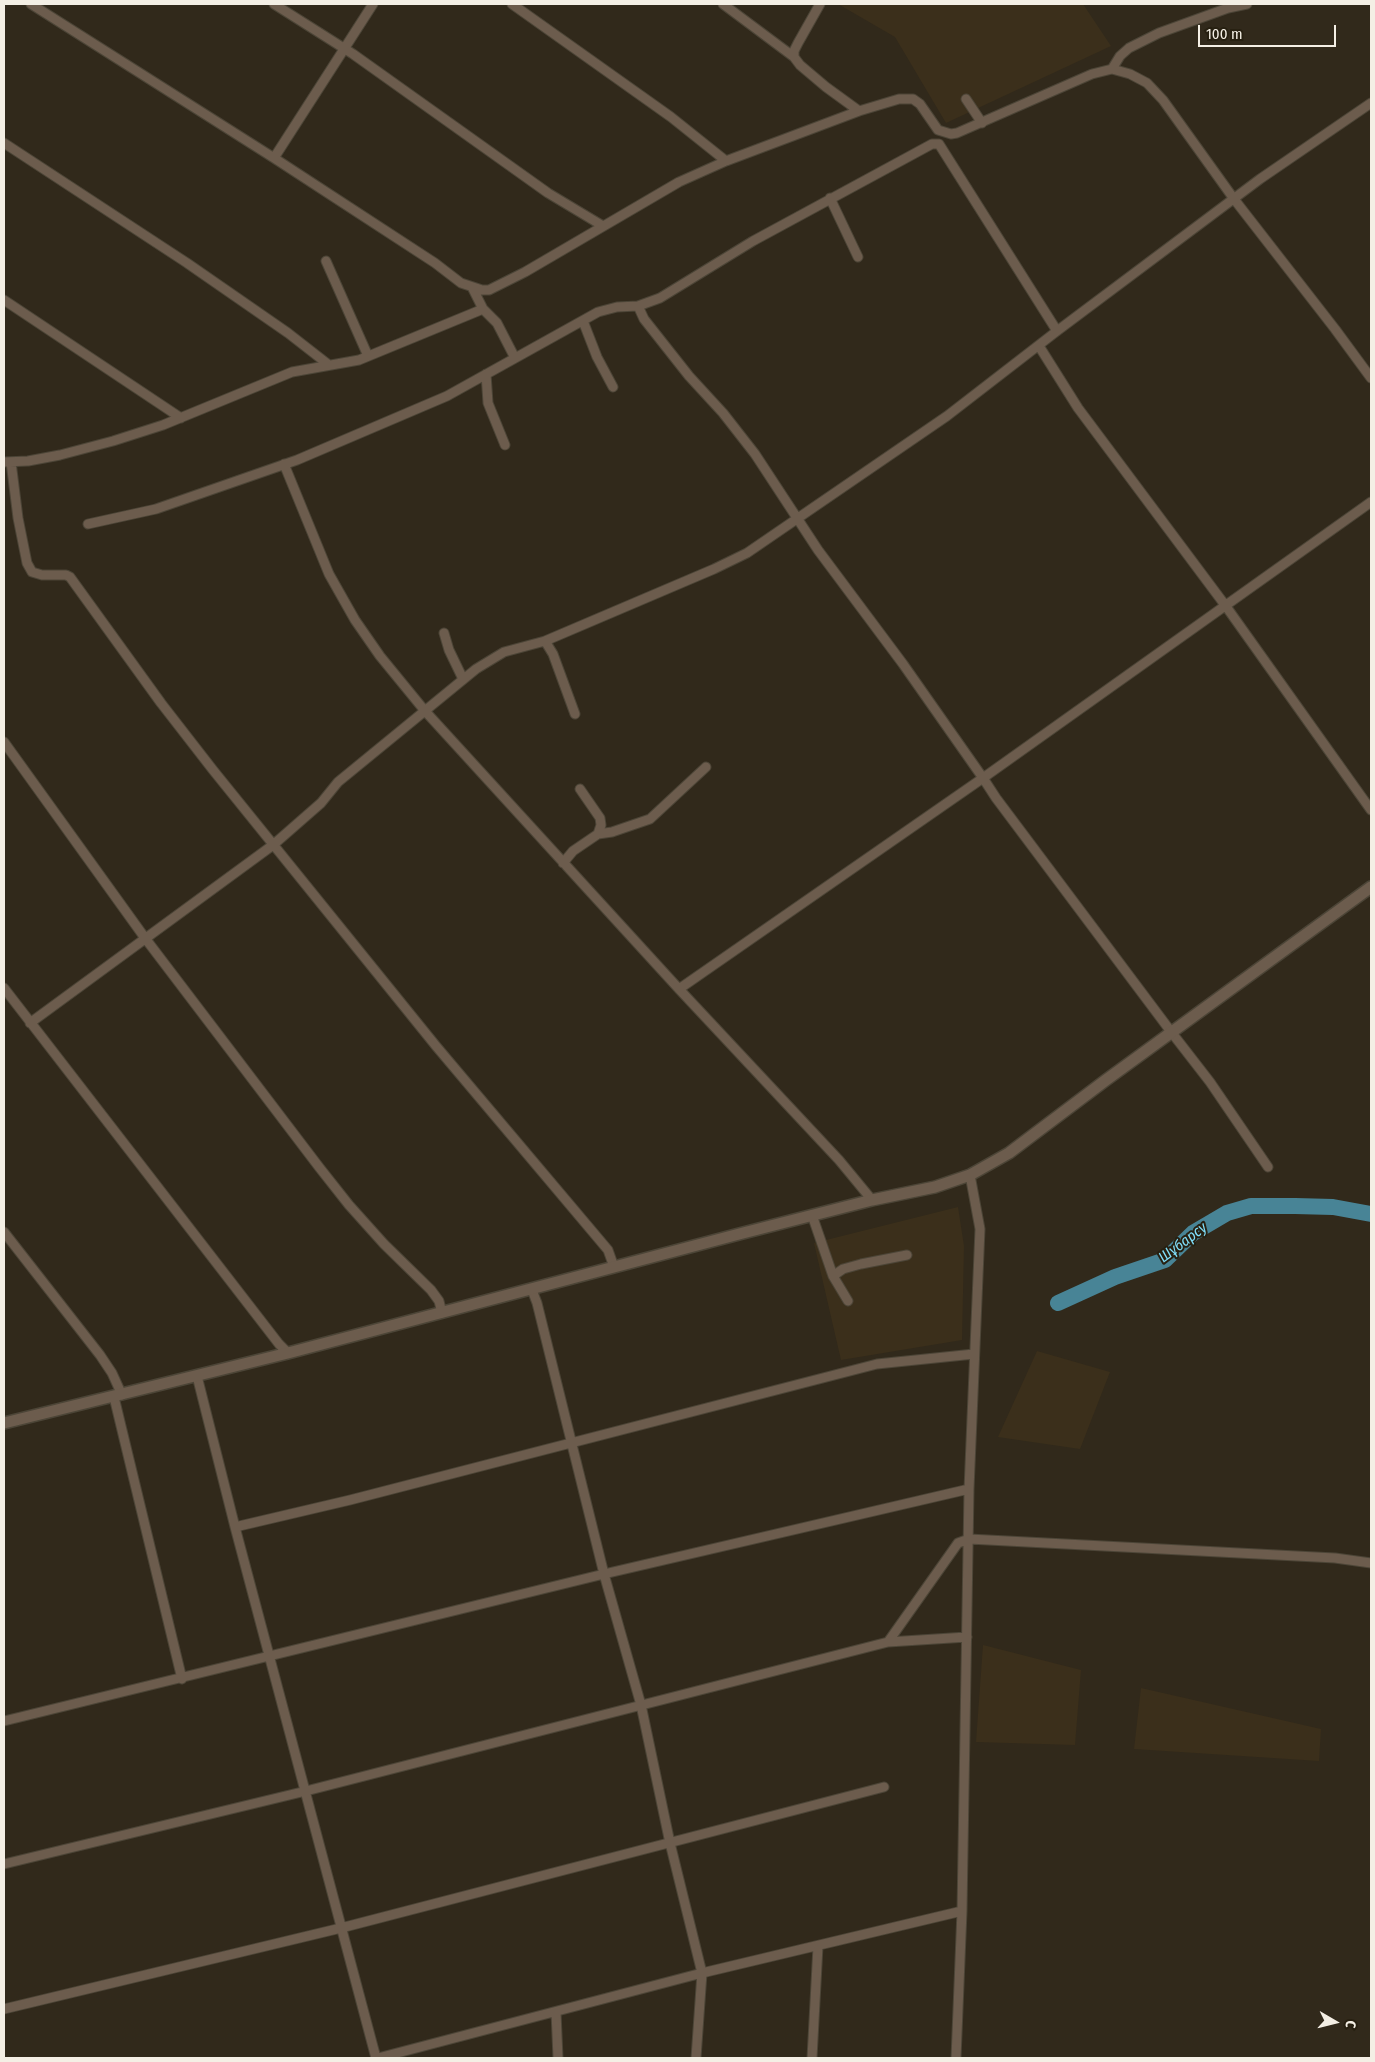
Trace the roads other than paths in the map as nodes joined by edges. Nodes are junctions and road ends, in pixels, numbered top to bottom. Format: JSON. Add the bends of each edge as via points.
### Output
{"nodes":[{"id":1,"x":31,"y":4,"type":"edge"},
{"id":2,"x":274,"y":4,"type":"edge"},
{"id":3,"x":373,"y":4,"type":"edge"},
{"id":4,"x":512,"y":4,"type":"edge"},
{"id":5,"x":723,"y":4,"type":"edge"},
{"id":6,"x":820,"y":4,"type":"edge"},
{"id":7,"x":1247,"y":4,"type":"edge"},
{"id":8,"x":344,"y":48,"type":"junction"},
{"id":9,"x":794,"y":56,"type":"junction"},
{"id":10,"x":1112,"y":69,"type":"junction"},
{"id":11,"x":966,"y":99,"type":"dead end"},
{"id":12,"x":1371,"y":103,"type":"edge"},
{"id":13,"x":859,"y":111,"type":"junction"},
{"id":14,"x":982,"y":123,"type":"junction"},
{"id":15,"x":946,"y":133,"type":"junction"},
{"id":16,"x":4,"y":143,"type":"edge"},
{"id":17,"x":939,"y":144,"type":"junction"},
{"id":18,"x":274,"y":158,"type":"junction"},
{"id":19,"x":726,"y":161,"type":"junction"},
{"id":20,"x":830,"y":198,"type":"junction"},
{"id":21,"x":1234,"y":199,"type":"junction"},
{"id":22,"x":603,"y":226,"type":"junction"},
{"id":23,"x":858,"y":256,"type":"dead end"},
{"id":24,"x":326,"y":261,"type":"dead end"},
{"id":25,"x":473,"y":288,"type":"junction"},
{"id":26,"x":4,"y":300,"type":"edge"},
{"id":27,"x":638,"y":306,"type":"junction"},
{"id":28,"x":483,"y":309,"type":"junction"},
{"id":29,"x":583,"y":321,"type":"junction"},
{"id":30,"x":1057,"y":331,"type":"junction"},
{"id":31,"x":1040,"y":346,"type":"junction"},
{"id":32,"x":368,"y":356,"type":"junction"},
{"id":33,"x":515,"y":358,"type":"junction"},
{"id":34,"x":329,"y":365,"type":"junction"},
{"id":35,"x":486,"y":374,"type":"junction"},
{"id":36,"x":1371,"y":378,"type":"edge"},
{"id":37,"x":613,"y":387,"type":"dead end"},
{"id":38,"x":181,"y":418,"type":"junction"},
{"id":39,"x":505,"y":445,"type":"dead end"},
{"id":40,"x":8,"y":462,"type":"edge"},
{"id":41,"x":284,"y":464,"type":"junction"},
{"id":42,"x":1371,"y":502,"type":"edge"},
{"id":43,"x":798,"y":518,"type":"junction"},
{"id":44,"x":88,"y":524,"type":"dead end"},
{"id":45,"x":1225,"y":605,"type":"junction"},
{"id":46,"x":444,"y":633,"type":"dead end"},
{"id":47,"x":545,"y":641,"type":"junction"},
{"id":48,"x":463,"y":679,"type":"junction"},
{"id":49,"x":425,"y":711,"type":"junction"},
{"id":50,"x":575,"y":714,"type":"dead end"},
{"id":51,"x":4,"y":742,"type":"edge"},
{"id":52,"x":706,"y":767,"type":"dead end"},
{"id":53,"x":983,"y":778,"type":"junction"},
{"id":54,"x":580,"y":789,"type":"dead end"},
{"id":55,"x":1371,"y":810,"type":"edge"},
{"id":56,"x":598,"y":834,"type":"junction"},
{"id":57,"x":273,"y":845,"type":"junction"},
{"id":58,"x":563,"y":863,"type":"junction"},
{"id":59,"x":1371,"y":886,"type":"edge"},
{"id":60,"x":145,"y":938,"type":"junction"},
{"id":61,"x":4,"y":988,"type":"edge"},
{"id":62,"x":679,"y":989,"type":"junction"},
{"id":63,"x":30,"y":1023,"type":"junction"},
{"id":64,"x":1172,"y":1033,"type":"junction"},
{"id":65,"x":1268,"y":1168,"type":"dead end"},
{"id":66,"x":970,"y":1176,"type":"junction"},
{"id":67,"x":872,"y":1200,"type":"junction"},
{"id":68,"x":812,"y":1215,"type":"junction"},
{"id":69,"x":4,"y":1232,"type":"edge"},
{"id":70,"x":907,"y":1255,"type":"dead end"},
{"id":71,"x":614,"y":1267,"type":"junction"},
{"id":72,"x":833,"y":1276,"type":"junction"},
{"id":73,"x":532,"y":1290,"type":"junction"},
{"id":74,"x":848,"y":1301,"type":"dead end"},
{"id":75,"x":442,"y":1313,"type":"junction"},
{"id":76,"x":288,"y":1353,"type":"junction"},
{"id":77,"x":974,"y":1354,"type":"junction"},
{"id":78,"x":197,"y":1376,"type":"junction"},
{"id":79,"x":118,"y":1396,"type":"junction"},
{"id":80,"x":4,"y":1423,"type":"edge"},
{"id":81,"x":571,"y":1443,"type":"junction"},
{"id":82,"x":970,"y":1489,"type":"junction"},
{"id":83,"x":235,"y":1527,"type":"junction"},
{"id":84,"x":968,"y":1539,"type":"junction"},
{"id":85,"x":1371,"y":1563,"type":"edge"},
{"id":86,"x":604,"y":1574,"type":"junction"},
{"id":87,"x":967,"y":1638,"type":"junction"},
{"id":88,"x":888,"y":1642,"type":"junction"},
{"id":89,"x":269,"y":1656,"type":"junction"},
{"id":90,"x":182,"y":1679,"type":"junction"},
{"id":91,"x":641,"y":1705,"type":"junction"},
{"id":92,"x":4,"y":1722,"type":"edge"},
{"id":93,"x":884,"y":1787,"type":"dead end"},
{"id":94,"x":306,"y":1790,"type":"junction"},
{"id":95,"x":670,"y":1843,"type":"junction"},
{"id":96,"x":4,"y":1864,"type":"edge"},
{"id":97,"x":962,"y":1911,"type":"junction"},
{"id":98,"x":341,"y":1928,"type":"junction"},
{"id":99,"x":818,"y":1946,"type":"junction"},
{"id":100,"x":702,"y":1973,"type":"junction"},
{"id":101,"x":4,"y":2009,"type":"edge"},
{"id":102,"x":556,"y":2012,"type":"junction"},
{"id":103,"x":377,"y":2058,"type":"edge"},
{"id":104,"x":558,"y":2058,"type":"edge"},
{"id":105,"x":696,"y":2058,"type":"edge"},
{"id":106,"x":812,"y":2058,"type":"edge"},
{"id":107,"x":956,"y":2058,"type":"edge"}],
"edges":[{"from":1,"to":18,"type":"street"},
{"from":2,"to":8,"type":"street"},
{"from":3,"to":8,"type":"street"},
{"from":4,"to":19,"type":"street","via":[[671,117]]},
{"from":5,"to":9,"type":"street"},
{"from":6,"to":9,"type":"street"},
{"from":7,"to":10,"type":"street","via":[[1159,32],[1129,48]]},
{"from":8,"to":18,"type":"street"},
{"from":8,"to":22,"type":"street","via":[[540,187]]},
{"from":9,"to":13,"type":"street","via":[[800,65]]},
{"from":10,"to":14,"type":"street","via":[[1092,74]]},
{"from":10,"to":21,"type":"street","via":[[1146,83],[1163,100]]},
{"from":11,"to":14,"type":"street"},
{"from":12,"to":21,"type":"street"},
{"from":13,"to":15,"type":"street","via":[[899,99],[913,99],[933,125]]},
{"from":13,"to":19,"type":"street"},
{"from":14,"to":15,"type":"street","via":[[957,133]]},
{"from":15,"to":17,"type":"street"},
{"from":16,"to":34,"type":"street","via":[[187,263]]},
{"from":17,"to":20,"type":"street","via":[[932,144]]},
{"from":17,"to":30,"type":"street"},
{"from":18,"to":25,"type":"street"},
{"from":19,"to":22,"type":"street","via":[[679,182]]},
{"from":20,"to":23,"type":"street"},
{"from":20,"to":27,"type":"street","via":[[660,298]]},
{"from":21,"to":30,"type":"street"},
{"from":21,"to":36,"type":"street"},
{"from":22,"to":25,"type":"street","via":[[498,286],[489,290]]},
{"from":24,"to":32,"type":"street"},
{"from":25,"to":28,"type":"street"},
{"from":26,"to":38,"type":"street"},
{"from":27,"to":29,"type":"street","via":[[598,312]]},
{"from":27,"to":43,"type":"street","via":[[644,319],[689,376],[724,413],[755,454]]},
{"from":28,"to":32,"type":"street"},
{"from":28,"to":33,"type":"street","via":[[497,323]]},
{"from":29,"to":33,"type":"street"},
{"from":29,"to":37,"type":"street"},
{"from":30,"to":31,"type":"street"},
{"from":31,"to":43,"type":"street","via":[[947,416]]},
{"from":31,"to":45,"type":"street","via":[[1078,408]]},
{"from":32,"to":34,"type":"street"},
{"from":33,"to":35,"type":"street"},
{"from":34,"to":38,"type":"street","via":[[292,372]]},
{"from":35,"to":39,"type":"street","via":[[488,403]]},
{"from":35,"to":41,"type":"street","via":[[447,396]]},
{"from":38,"to":40,"type":"street","via":[[113,442],[60,456]]},
{"from":40,"to":57,"type":"street","via":[[27,563],[32,572],[70,576],[161,703]]},
{"from":41,"to":44,"type":"street","via":[[156,509]]},
{"from":41,"to":49,"type":"street","via":[[329,574],[354,620]]},
{"from":42,"to":45,"type":"street"},
{"from":43,"to":47,"type":"street","via":[[747,553]]},
{"from":43,"to":53,"type":"street"},
{"from":45,"to":53,"type":"street"},
{"from":45,"to":55,"type":"street"},
{"from":46,"to":48,"type":"street"},
{"from":47,"to":48,"type":"street","via":[[504,652]]},
{"from":47,"to":50,"type":"street"},
{"from":48,"to":49,"type":"street"},
{"from":49,"to":57,"type":"street","via":[[338,782],[321,803]]},
{"from":49,"to":58,"type":"street"},
{"from":51,"to":60,"type":"street"},
{"from":52,"to":56,"type":"street","via":[[650,819]]},
{"from":53,"to":62,"type":"street"},
{"from":53,"to":64,"type":"street"},
{"from":54,"to":56,"type":"street","via":[[600,818]]},
{"from":56,"to":58,"type":"street","via":[[573,851]]},
{"from":57,"to":60,"type":"street"},
{"from":57,"to":71,"type":"street","via":[[448,1061],[608,1250]]},
{"from":58,"to":62,"type":"street"},
{"from":59,"to":64,"type":"street"},
{"from":60,"to":63,"type":"street"},
{"from":60,"to":75,"type":"street","via":[[349,1205],[431,1290]]},
{"from":61,"to":63,"type":"street"},
{"from":62,"to":67,"type":"street","via":[[839,1160]]},
{"from":63,"to":76,"type":"street"},
{"from":64,"to":65,"type":"street","via":[[1210,1082]]},
{"from":64,"to":66,"type":"street","via":[[1010,1153]]},
{"from":66,"to":67,"type":"street"},
{"from":66,"to":77,"type":"street","via":[[980,1230]]},
{"from":67,"to":68,"type":"street"},
{"from":68,"to":71,"type":"street"},
{"from":68,"to":72,"type":"street"},
{"from":69,"to":79,"type":"street","via":[[100,1355],[112,1373]]},
{"from":70,"to":72,"type":"street","via":[[861,1264]]},
{"from":71,"to":73,"type":"street"},
{"from":72,"to":74,"type":"street"},
{"from":73,"to":75,"type":"street"},
{"from":73,"to":81,"type":"street"},
{"from":75,"to":76,"type":"street"},
{"from":76,"to":78,"type":"street"},
{"from":77,"to":81,"type":"street","via":[[876,1364]]},
{"from":77,"to":82,"type":"street"},
{"from":78,"to":79,"type":"street"},
{"from":78,"to":83,"type":"street"},
{"from":79,"to":80,"type":"street"},
{"from":79,"to":90,"type":"street"},
{"from":81,"to":83,"type":"street"},
{"from":81,"to":86,"type":"street"},
{"from":82,"to":84,"type":"street"},
{"from":82,"to":86,"type":"street"},
{"from":83,"to":89,"type":"street"},
{"from":84,"to":85,"type":"street","via":[[1335,1558]]},
{"from":84,"to":87,"type":"street"},
{"from":84,"to":88,"type":"street","via":[[958,1543]]},
{"from":86,"to":89,"type":"street"},
{"from":86,"to":91,"type":"street"},
{"from":87,"to":88,"type":"street"},
{"from":87,"to":97,"type":"street"},
{"from":88,"to":91,"type":"street"},
{"from":89,"to":90,"type":"street"},
{"from":89,"to":94,"type":"street"},
{"from":90,"to":92,"type":"street"},
{"from":91,"to":94,"type":"street"},
{"from":91,"to":95,"type":"street"},
{"from":93,"to":95,"type":"street"},
{"from":94,"to":96,"type":"street"},
{"from":94,"to":98,"type":"street"},
{"from":95,"to":98,"type":"street"},
{"from":95,"to":100,"type":"street"},
{"from":97,"to":99,"type":"street"},
{"from":97,"to":107,"type":"street"},
{"from":98,"to":101,"type":"street"},
{"from":98,"to":103,"type":"street"},
{"from":99,"to":100,"type":"street"},
{"from":99,"to":106,"type":"street"},
{"from":100,"to":102,"type":"street"},
{"from":100,"to":105,"type":"street"},
{"from":102,"to":103,"type":"street"},
{"from":102,"to":104,"type":"street"}]}
